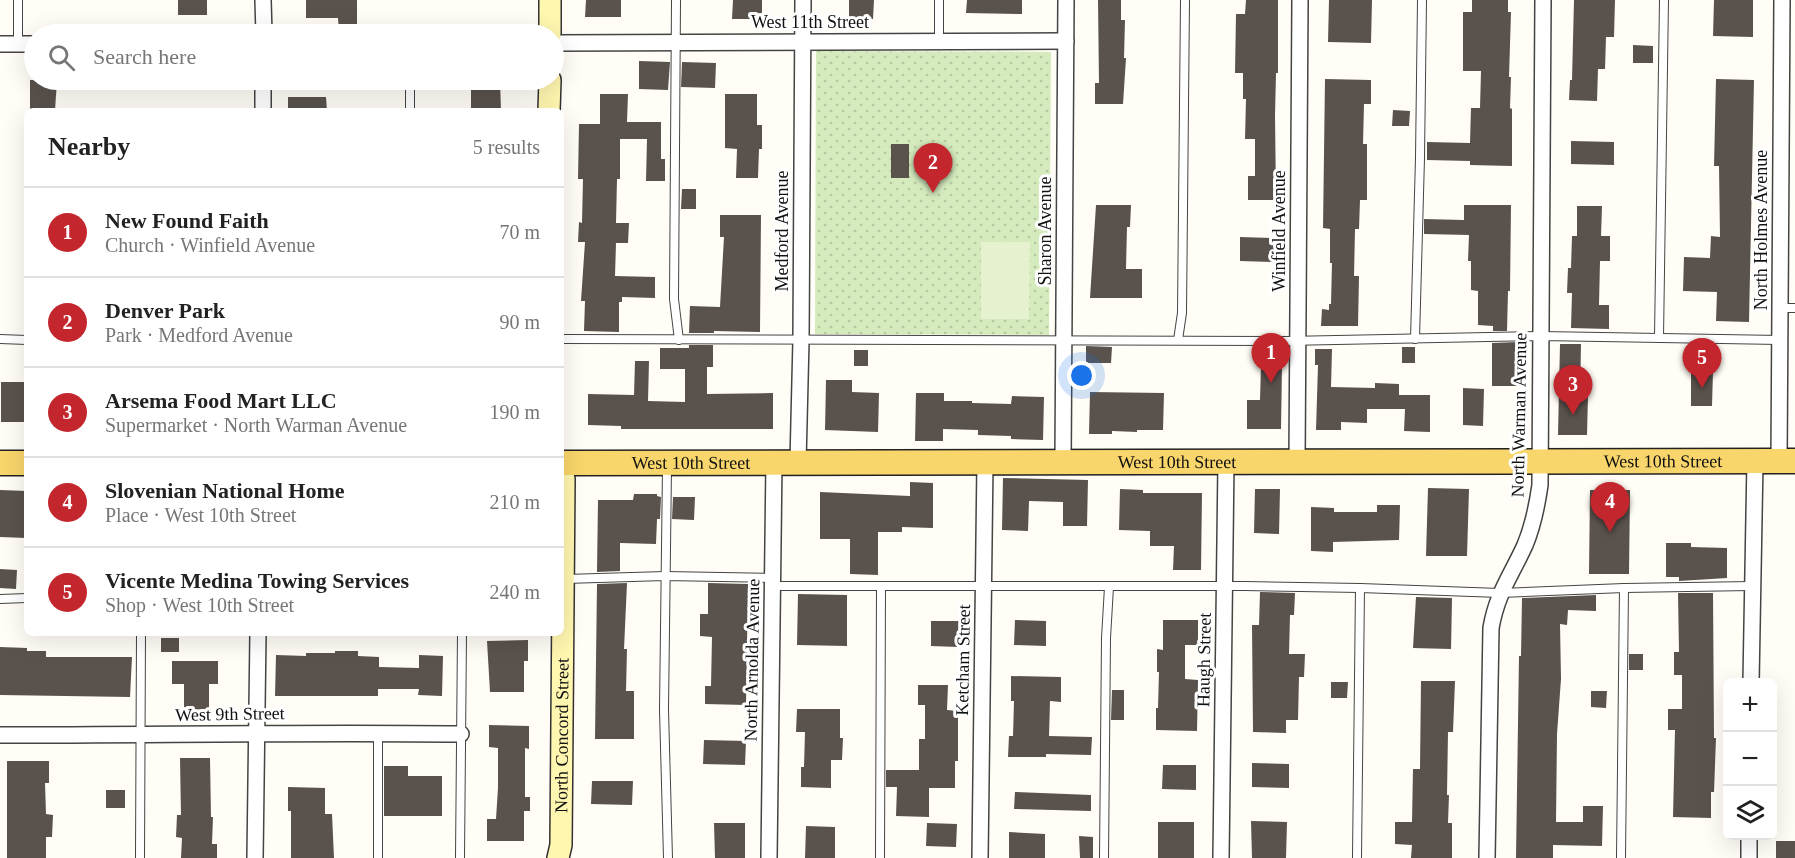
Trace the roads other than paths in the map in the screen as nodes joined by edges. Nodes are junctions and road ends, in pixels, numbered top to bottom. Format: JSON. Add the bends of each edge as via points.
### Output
{"nodes":[{"id":1,"x":18,"y":0,"type":"edge"},
{"id":2,"x":263,"y":0,"type":"edge"},
{"id":3,"x":550,"y":0,"type":"edge"},
{"id":4,"x":676,"y":0,"type":"edge"},
{"id":5,"x":803,"y":0,"type":"edge"},
{"id":6,"x":939,"y":0,"type":"edge"},
{"id":7,"x":1066,"y":0,"type":"edge"},
{"id":8,"x":1185,"y":0,"type":"edge"},
{"id":9,"x":1300,"y":0,"type":"edge"},
{"id":10,"x":1422,"y":0,"type":"edge"},
{"id":11,"x":1543,"y":0,"type":"edge"},
{"id":12,"x":1664,"y":0,"type":"edge"},
{"id":13,"x":1782,"y":0,"type":"edge"},
{"id":14,"x":264,"y":24,"type":"edge"},
{"id":15,"x":550,"y":24,"type":"edge"},
{"id":16,"x":939,"y":41,"type":"junction"},
{"id":17,"x":1066,"y":41,"type":"junction"},
{"id":18,"x":675,"y":42,"type":"junction"},
{"id":19,"x":803,"y":42,"type":"junction"},
{"id":20,"x":564,"y":43,"type":"edge"},
{"id":21,"x":0,"y":44,"type":"edge"},
{"id":22,"x":18,"y":44,"type":"junction"},
{"id":23,"x":24,"y":44,"type":"edge"},
{"id":24,"x":263,"y":90,"type":"edge"},
{"id":25,"x":410,"y":90,"type":"edge"},
{"id":26,"x":550,"y":90,"type":"edge"},
{"id":27,"x":263,"y":108,"type":"edge"},
{"id":28,"x":410,"y":108,"type":"edge"},
{"id":29,"x":549,"y":108,"type":"edge"},
{"id":30,"x":1788,"y":308,"type":"edge"},
{"id":31,"x":1541,"y":336,"type":"junction"},
{"id":32,"x":1659,"y":338,"type":"junction"},
{"id":33,"x":0,"y":339,"type":"edge"},
{"id":34,"x":564,"y":339,"type":"edge"},
{"id":35,"x":1415,"y":339,"type":"junction"},
{"id":36,"x":24,"y":340,"type":"edge"},
{"id":37,"x":679,"y":340,"type":"junction"},
{"id":38,"x":801,"y":340,"type":"junction"},
{"id":39,"x":1064,"y":340,"type":"junction"},
{"id":40,"x":1178,"y":340,"type":"junction"},
{"id":41,"x":1298,"y":340,"type":"junction"},
{"id":42,"x":1780,"y":340,"type":"junction"},
{"id":43,"x":1297,"y":461,"type":"junction"},
{"id":44,"x":1540,"y":461,"type":"junction"},
{"id":45,"x":1755,"y":461,"type":"junction"},
{"id":46,"x":1787,"y":461,"type":"edge"},
{"id":47,"x":667,"y":462,"type":"junction"},
{"id":48,"x":774,"y":462,"type":"junction"},
{"id":49,"x":798,"y":462,"type":"junction"},
{"id":50,"x":985,"y":462,"type":"junction"},
{"id":51,"x":1063,"y":462,"type":"junction"},
{"id":52,"x":1226,"y":462,"type":"junction"},
{"id":53,"x":0,"y":463,"type":"edge"},
{"id":54,"x":24,"y":463,"type":"edge"},
{"id":55,"x":564,"y":463,"type":"edge"},
{"id":56,"x":665,"y":576,"type":"junction"},
{"id":57,"x":564,"y":579,"type":"edge"},
{"id":58,"x":772,"y":582,"type":"junction"},
{"id":59,"x":1109,"y":586,"type":"junction"},
{"id":60,"x":1224,"y":586,"type":"junction"},
{"id":61,"x":1752,"y":586,"type":"junction"},
{"id":62,"x":881,"y":587,"type":"junction"},
{"id":63,"x":984,"y":587,"type":"junction"},
{"id":64,"x":1360,"y":588,"type":"junction"},
{"id":65,"x":1624,"y":588,"type":"junction"},
{"id":66,"x":1500,"y":593,"type":"junction"},
{"id":67,"x":0,"y":598,"type":"edge"},
{"id":68,"x":24,"y":598,"type":"edge"},
{"id":69,"x":141,"y":636,"type":"edge"},
{"id":70,"x":258,"y":636,"type":"edge"},
{"id":71,"x":462,"y":636,"type":"edge"},
{"id":72,"x":562,"y":636,"type":"edge"},
{"id":73,"x":1751,"y":678,"type":"edge"},
{"id":74,"x":257,"y":732,"type":"junction"},
{"id":75,"x":378,"y":733,"type":"junction"},
{"id":76,"x":461,"y":734,"type":"junction"},
{"id":77,"x":0,"y":735,"type":"edge"},
{"id":78,"x":141,"y":735,"type":"junction"},
{"id":79,"x":1749,"y":840,"type":"edge"},
{"id":80,"x":140,"y":858,"type":"edge"},
{"id":81,"x":255,"y":858,"type":"edge"},
{"id":82,"x":378,"y":858,"type":"edge"},
{"id":83,"x":460,"y":858,"type":"edge"},
{"id":84,"x":558,"y":858,"type":"edge"},
{"id":85,"x":668,"y":858,"type":"edge"},
{"id":86,"x":769,"y":858,"type":"edge"},
{"id":87,"x":880,"y":858,"type":"edge"},
{"id":88,"x":980,"y":858,"type":"edge"},
{"id":89,"x":1104,"y":858,"type":"edge"},
{"id":90,"x":1221,"y":858,"type":"edge"},
{"id":91,"x":1357,"y":858,"type":"edge"},
{"id":92,"x":1487,"y":858,"type":"edge"},
{"id":93,"x":1621,"y":858,"type":"edge"},
{"id":94,"x":1749,"y":858,"type":"edge"}],
"edges":[{"from":1,"to":22,"type":"lane"},
{"from":2,"to":14,"type":"street"},
{"from":3,"to":15,"type":"main road"},
{"from":4,"to":18,"type":"lane"},
{"from":5,"to":19,"type":"street","name":"Medford Avenue"},
{"from":6,"to":16,"type":"lane"},
{"from":7,"to":17,"type":"street","name":"Sharon Avenue"},
{"from":8,"to":40,"type":"lane","via":[[1182,313]]},
{"from":9,"to":41,"type":"street","name":"Winfield Avenue"},
{"from":10,"to":35,"type":"lane"},
{"from":11,"to":31,"type":"street","name":"North Warman Avenue"},
{"from":12,"to":32,"type":"lane"},
{"from":13,"to":30,"type":"street","name":"North Holmes Avenue"},
{"from":16,"to":17,"type":"street","name":"West 11th Street"},
{"from":16,"to":19,"type":"street","name":"West 11th Street"},
{"from":17,"to":39,"type":"street","name":"Sharon Avenue"},
{"from":18,"to":19,"type":"street","name":"West 11th Street"},
{"from":18,"to":20,"type":"street","name":"West 11th Street"},
{"from":18,"to":37,"type":"lane","via":[[674,299]]},
{"from":19,"to":38,"type":"street","name":"Medford Avenue"},
{"from":21,"to":22,"type":"street"},
{"from":22,"to":23,"type":"street"},
{"from":24,"to":27,"type":"street"},
{"from":25,"to":28,"type":"lane"},
{"from":26,"to":29,"type":"main road"},
{"from":30,"to":42,"type":"street","name":"North Holmes Avenue"},
{"from":31,"to":32,"type":"lane"},
{"from":31,"to":35,"type":"lane"},
{"from":31,"to":44,"type":"street","name":"North Warman Avenue"},
{"from":32,"to":42,"type":"lane"},
{"from":33,"to":36,"type":"lane"},
{"from":34,"to":37,"type":"lane"},
{"from":35,"to":41,"type":"lane"},
{"from":37,"to":38,"type":"lane"},
{"from":38,"to":39,"type":"lane"},
{"from":38,"to":49,"type":"street","name":"Medford Avenue"},
{"from":39,"to":40,"type":"lane"},
{"from":39,"to":51,"type":"street","name":"Sharon Avenue"},
{"from":40,"to":41,"type":"lane"},
{"from":41,"to":43,"type":"street","name":"Winfield Avenue"},
{"from":42,"to":46,"type":"street","name":"North Holmes Avenue"},
{"from":43,"to":44,"type":"main road","name":"West 10th Street"},
{"from":43,"to":52,"type":"main road","name":"West 10th Street"},
{"from":44,"to":45,"type":"main road","name":"West 10th Street"},
{"from":44,"to":66,"type":"street","name":"North Warman Avenue","via":[[1531,527]]},
{"from":45,"to":46,"type":"main road","name":"West 10th Street"},
{"from":45,"to":61,"type":"street"},
{"from":47,"to":48,"type":"main road","name":"West 10th Street"},
{"from":47,"to":55,"type":"main road","name":"West 10th Street"},
{"from":47,"to":56,"type":"lane"},
{"from":48,"to":49,"type":"main road","name":"West 10th Street"},
{"from":48,"to":58,"type":"street","name":"North Arnolda Avenue"},
{"from":49,"to":50,"type":"main road","name":"West 10th Street"},
{"from":50,"to":51,"type":"main road","name":"West 10th Street"},
{"from":50,"to":63,"type":"street","name":"Ketcham Street"},
{"from":51,"to":52,"type":"main road","name":"West 10th Street"},
{"from":52,"to":60,"type":"street","name":"Haugh Street"},
{"from":53,"to":54,"type":"main road"},
{"from":56,"to":57,"type":"lane"},
{"from":56,"to":58,"type":"lane"},
{"from":56,"to":85,"type":"lane","via":[[663,710]]},
{"from":58,"to":62,"type":"lane"},
{"from":58,"to":86,"type":"street","name":"North Arnolda Avenue"},
{"from":59,"to":60,"type":"lane"},
{"from":59,"to":63,"type":"lane"},
{"from":59,"to":89,"type":"lane"},
{"from":60,"to":64,"type":"lane"},
{"from":60,"to":90,"type":"street","name":"Haugh Street"},
{"from":61,"to":65,"type":"lane"},
{"from":61,"to":73,"type":"street"},
{"from":62,"to":63,"type":"lane"},
{"from":62,"to":87,"type":"lane"},
{"from":63,"to":88,"type":"street","name":"Ketcham Street"},
{"from":64,"to":66,"type":"lane"},
{"from":64,"to":91,"type":"lane"},
{"from":65,"to":66,"type":"lane"},
{"from":65,"to":93,"type":"lane"},
{"from":66,"to":92,"type":"street","name":"North Warman Avenue","via":[[1490,636]]},
{"from":67,"to":68,"type":"lane"},
{"from":69,"to":78,"type":"lane"},
{"from":70,"to":74,"type":"street"},
{"from":71,"to":76,"type":"lane"},
{"from":72,"to":84,"type":"main road","name":"North Concord Street"},
{"from":74,"to":75,"type":"street","name":"West 9th Street"},
{"from":74,"to":78,"type":"street","name":"West 9th Street"},
{"from":74,"to":81,"type":"street"},
{"from":75,"to":76,"type":"street","name":"West 9th Street"},
{"from":75,"to":82,"type":"lane"},
{"from":76,"to":83,"type":"lane"},
{"from":77,"to":78,"type":"street","name":"West 9th Street"},
{"from":78,"to":80,"type":"lane"},
{"from":79,"to":94,"type":"street"}]}
